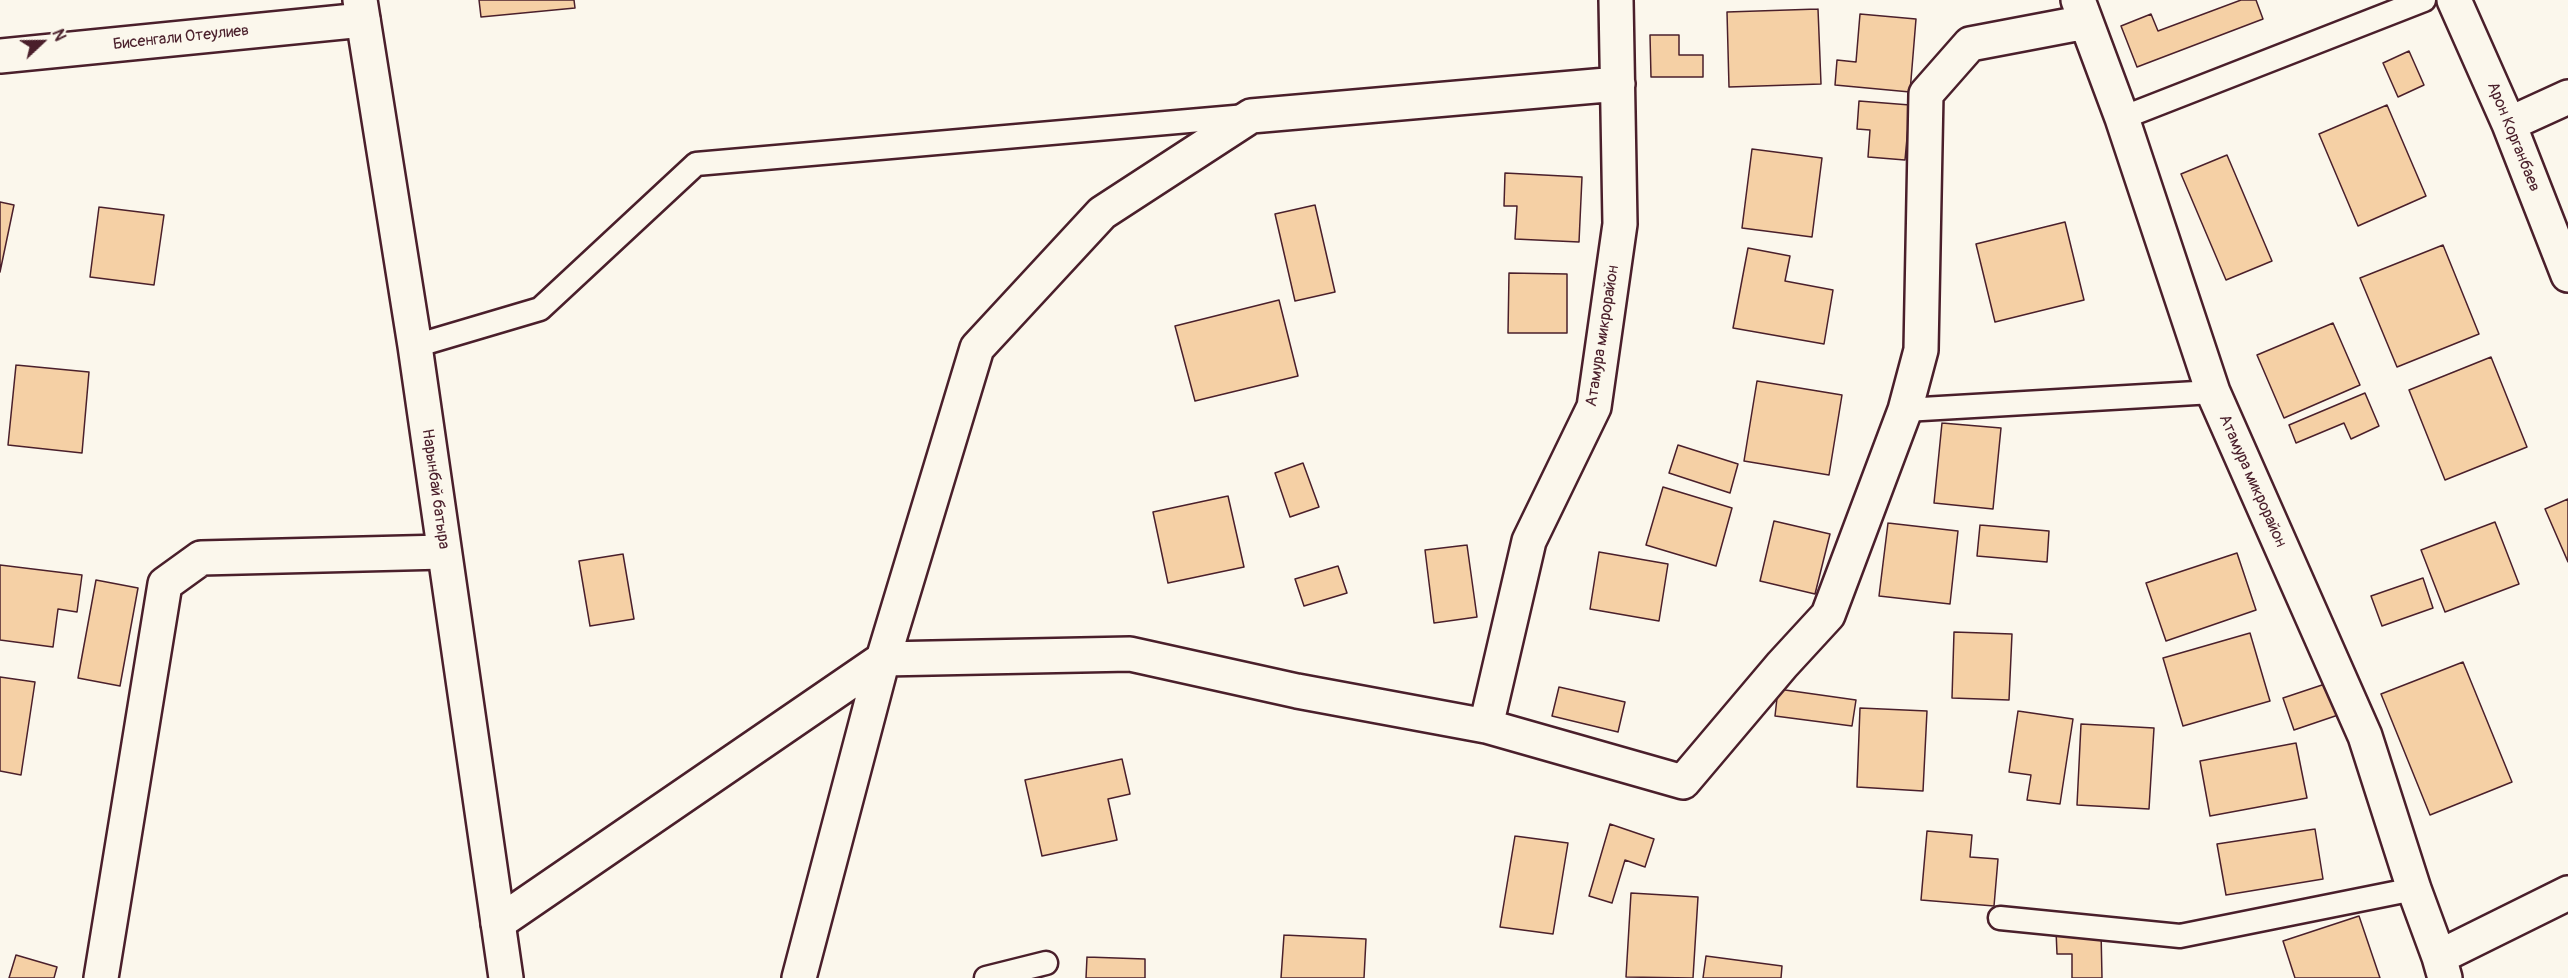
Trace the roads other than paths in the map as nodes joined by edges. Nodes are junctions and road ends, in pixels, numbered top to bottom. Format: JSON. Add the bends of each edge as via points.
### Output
{"nodes":[{"id":1,"x":1616,"y":0,"type":"edge"},
{"id":2,"x":2424,"y":0,"type":"edge"},
{"id":3,"x":2454,"y":0,"type":"edge"},
{"id":4,"x":361,"y":10,"type":"edge"},
{"id":5,"x":2082,"y":11,"type":"edge"},
{"id":6,"x":0,"y":56,"type":"edge"},
{"id":7,"x":1618,"y":84,"type":"junction"},
{"id":8,"x":2568,"y":97,"type":"edge"},
{"id":9,"x":1251,"y":116,"type":"junction"},
{"id":10,"x":2122,"y":118,"type":"junction"},
{"id":11,"x":2510,"y":124,"type":"junction"},
{"id":12,"x":2568,"y":275,"type":"edge"},
{"id":13,"x":415,"y":346,"type":"junction"},
{"id":14,"x":2213,"y":392,"type":"junction"},
{"id":15,"x":1905,"y":410,"type":"junction"},
{"id":16,"x":444,"y":552,"type":"junction"},
{"id":17,"x":882,"y":659,"type":"junction"},
{"id":18,"x":1486,"y":726,"type":"junction"},
{"id":19,"x":2414,"y":890,"type":"junction"},
{"id":20,"x":2568,"y":893,"type":"edge"},
{"id":21,"x":2000,"y":918,"type":"dead end"},
{"id":22,"x":498,"y":923,"type":"junction"},
{"id":23,"x":1046,"y":963,"type":"dead end"},
{"id":24,"x":2442,"y":968,"type":"edge"},
{"id":25,"x":101,"y":978,"type":"edge"},
{"id":26,"x":506,"y":978,"type":"edge"},
{"id":27,"x":799,"y":978,"type":"edge"},
{"id":28,"x":986,"y":978,"type":"edge"}],
"edges":[{"from":1,"to":7,"type":"street","name":"Атамура микрорайон"},
{"from":2,"to":10,"type":"lane"},
{"from":3,"to":11,"type":"street","name":"Арон Корганбаев"},
{"from":4,"to":6,"type":"street","name":"Бисенгали Отеулиев"},
{"from":4,"to":13,"type":"street","name":"Нарынбай батыра"},
{"from":5,"to":10,"type":"street","name":"Атамура микрорайон"},
{"from":5,"to":15,"type":"street","via":[[1970,44],[1926,94],[1921,351]]},
{"from":7,"to":9,"type":"street"},
{"from":7,"to":18,"type":"street","name":"Атамура микрорайон","via":[[1620,224],[1594,407],[1529,541]]},
{"from":8,"to":11,"type":"street"},
{"from":9,"to":13,"type":"lane","via":[[696,164],[540,309]]},
{"from":9,"to":17,"type":"street","via":[[1102,213],[977,348]]},
{"from":10,"to":14,"type":"street","name":"Атамура микрорайон"},
{"from":11,"to":12,"type":"street","name":"Арон Корганбаев"},
{"from":13,"to":16,"type":"street","name":"Нарынбай батыра"},
{"from":14,"to":15,"type":"lane"},
{"from":14,"to":19,"type":"street","name":"Атамура микрорайон","via":[[2365,736]]},
{"from":15,"to":18,"type":"street","via":[[1828,615],[1683,782]]},
{"from":16,"to":22,"type":"street","name":"Нарынбай батыра"},
{"from":16,"to":25,"type":"street","via":[[201,558],[165,584]]},
{"from":17,"to":18,"type":"street","via":[[1130,654],[1297,691]]},
{"from":17,"to":22,"type":"street"},
{"from":17,"to":27,"type":"street"},
{"from":19,"to":21,"type":"lane","via":[[2180,936]]},
{"from":19,"to":24,"type":"street","name":"Атамура микрорайон"},
{"from":20,"to":24,"type":"street"},
{"from":22,"to":26,"type":"street","name":"Нарынбай батыра"},
{"from":23,"to":28,"type":"lane"}]}
